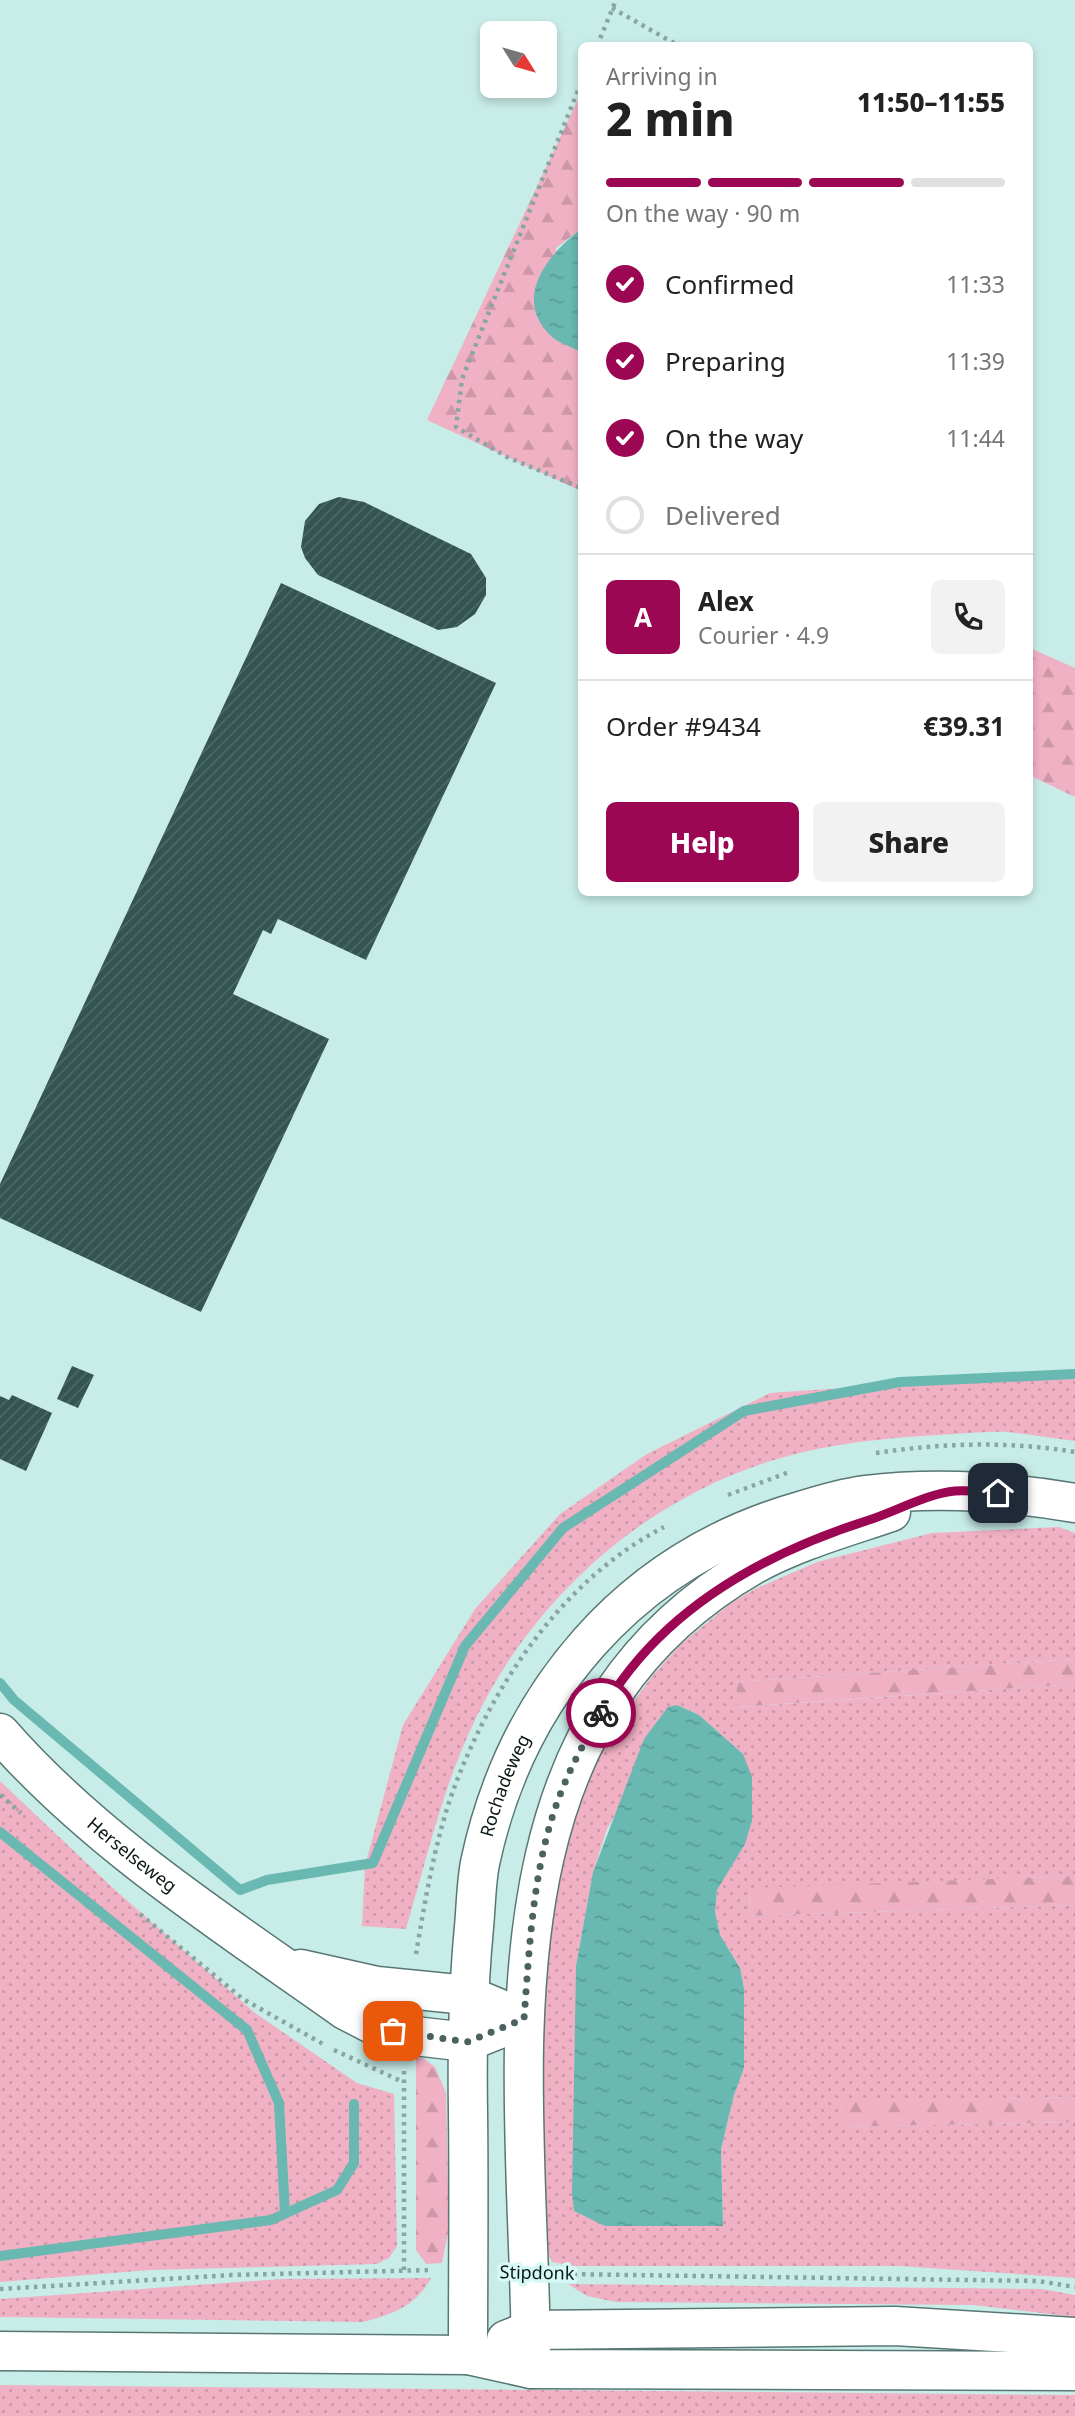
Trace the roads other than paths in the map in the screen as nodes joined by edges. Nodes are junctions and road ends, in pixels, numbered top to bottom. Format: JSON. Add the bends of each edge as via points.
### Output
{"nodes":[{"id":1,"x":953,"y":1491,"type":"junction"},
{"id":2,"x":1075,"y":1503,"type":"edge"},
{"id":3,"x":0,"y":1733,"type":"edge"},
{"id":4,"x":279,"y":1963,"type":"junction"},
{"id":5,"x":467,"y":1995,"type":"junction"},
{"id":6,"x":524,"y":2019,"type":"junction"},
{"id":7,"x":467,"y":2042,"type":"junction"},
{"id":8,"x":531,"y":2330,"type":"junction"},
{"id":9,"x":1075,"y":2337,"type":"edge"},
{"id":10,"x":0,"y":2351,"type":"edge"},
{"id":11,"x":468,"y":2355,"type":"junction"},
{"id":12,"x":531,"y":2369,"type":"junction"},
{"id":13,"x":1075,"y":2371,"type":"edge"}],
"edges":[{"from":1,"to":2,"type":"main road","name":"Rochadeweg","via":[[1020,1494]]},
{"from":1,"to":5,"type":"main road","name":"Rochadeweg","via":[[864,1495],[761,1523],[684,1559],[592,1637],[547,1697],[506,1774],[479,1867]]},
{"from":1,"to":6,"type":"main road","name":"Rochadeweg","via":[[827,1532],[753,1566],[689,1612],[631,1670],[605,1706],[563,1786],[532,1915]]},
{"from":3,"to":4,"type":"main road","name":"Herselseweg","via":[[28,1765],[170,1888]]},
{"from":4,"to":5,"type":"main road","name":"Herselseweg","via":[[377,1986]]},
{"from":4,"to":7,"type":"main road","name":"Herselseweg","via":[[374,2025],[406,2035]]},
{"from":5,"to":6,"type":"main road","name":"Herselseweg"},
{"from":5,"to":7,"type":"main road","name":"Rochadeweg"},
{"from":6,"to":7,"type":"main road","name":"Herselseweg"},
{"from":6,"to":8,"type":"main road","name":"Rochadeweg"},
{"from":7,"to":11,"type":"main road","name":"Rochadeweg"},
{"from":8,"to":9,"type":"main road","via":[[895,2326]]},
{"from":8,"to":11,"type":"main road"},
{"from":8,"to":12,"type":"main road","name":"Rochadeweg"},
{"from":10,"to":11,"type":"main road"},
{"from":11,"to":12,"type":"main road"},
{"from":12,"to":13,"type":"main road"}]}
